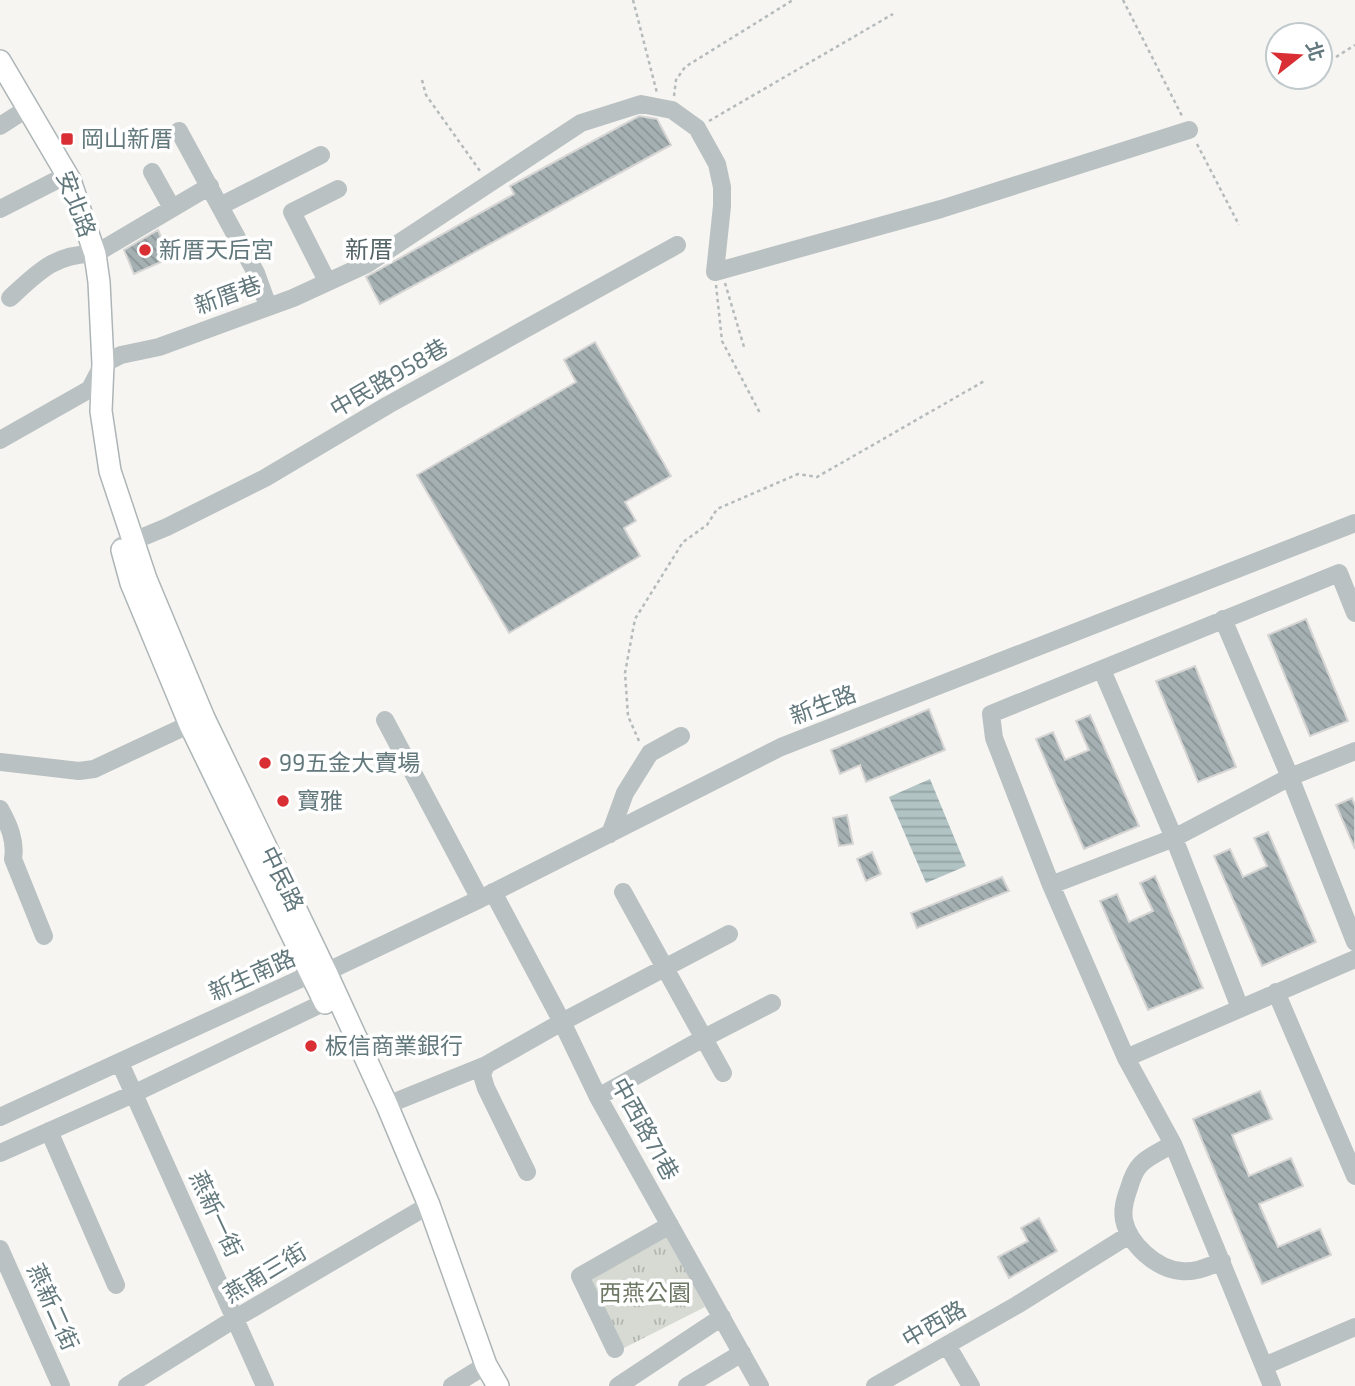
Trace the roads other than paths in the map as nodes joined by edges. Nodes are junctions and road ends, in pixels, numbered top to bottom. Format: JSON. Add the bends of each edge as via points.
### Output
{"nodes":[{"id":1,"x":0,"y":61,"type":"edge"},
{"id":2,"x":0,"y":86,"type":"edge"},
{"id":3,"x":15,"y":116,"type":"edge"},
{"id":4,"x":179,"y":131,"type":"dead end"},
{"id":5,"x":1189,"y":131,"type":"road end"},
{"id":6,"x":321,"y":155,"type":"dead end"},
{"id":7,"x":152,"y":172,"type":"dead end"},
{"id":8,"x":55,"y":181,"type":"junction"},
{"id":9,"x":210,"y":187,"type":"junction"},
{"id":10,"x":338,"y":189,"type":"dead end"},
{"id":11,"x":220,"y":206,"type":"junction"},
{"id":12,"x":172,"y":208,"type":"junction"},
{"id":13,"x":0,"y":209,"type":"edge"},
{"id":14,"x":677,"y":245,"type":"dead end"},
{"id":15,"x":88,"y":254,"type":"junction"},
{"id":16,"x":327,"y":281,"type":"junction"},
{"id":17,"x":10,"y":298,"type":"dead end"},
{"id":18,"x":268,"y":306,"type":"junction"},
{"id":19,"x":103,"y":364,"type":"junction"},
{"id":20,"x":90,"y":389,"type":"junction"},
{"id":21,"x":0,"y":440,"type":"edge"},
{"id":22,"x":1355,"y":523,"type":"edge"},
{"id":23,"x":127,"y":544,"type":"junction"},
{"id":24,"x":1347,"y":570,"type":"edge"},
{"id":25,"x":1355,"y":613,"type":"edge"},
{"id":26,"x":1223,"y":619,"type":"junction"},
{"id":27,"x":1102,"y":670,"type":"junction"},
{"id":28,"x":385,"y":720,"type":"dead end"},
{"id":29,"x":197,"y":721,"type":"junction"},
{"id":30,"x":681,"y":736,"type":"dead end"},
{"id":31,"x":1355,"y":751,"type":"edge"},
{"id":32,"x":0,"y":762,"type":"edge"},
{"id":33,"x":1290,"y":777,"type":"junction"},
{"id":34,"x":0,"y":809,"type":"edge"},
{"id":35,"x":610,"y":834,"type":"junction"},
{"id":36,"x":1174,"y":838,"type":"junction"},
{"id":37,"x":1051,"y":885,"type":"junction"},
{"id":38,"x":623,"y":892,"type":"dead end"},
{"id":39,"x":487,"y":896,"type":"junction"},
{"id":40,"x":729,"y":934,"type":"dead end"},
{"id":41,"x":44,"y":936,"type":"dead end"},
{"id":42,"x":1355,"y":942,"type":"edge"},
{"id":43,"x":1355,"y":960,"type":"edge"},
{"id":44,"x":664,"y":968,"type":"junction"},
{"id":45,"x":318,"y":973,"type":"junction"},
{"id":46,"x":1276,"y":992,"type":"junction"},
{"id":47,"x":325,"y":1002,"type":"junction"},
{"id":48,"x":772,"y":1003,"type":"dead end"},
{"id":49,"x":1240,"y":1008,"type":"junction"},
{"id":50,"x":562,"y":1022,"type":"junction"},
{"id":51,"x":704,"y":1038,"type":"junction"},
{"id":52,"x":1126,"y":1058,"type":"junction"},
{"id":53,"x":120,"y":1063,"type":"junction"},
{"id":54,"x":486,"y":1065,"type":"junction"},
{"id":55,"x":723,"y":1073,"type":"dead end"},
{"id":56,"x":133,"y":1094,"type":"junction"},
{"id":57,"x":598,"y":1097,"type":"junction"},
{"id":58,"x":387,"y":1105,"type":"junction"},
{"id":59,"x":0,"y":1117,"type":"edge"},
{"id":60,"x":48,"y":1131,"type":"junction"},
{"id":61,"x":1172,"y":1143,"type":"junction"},
{"id":62,"x":0,"y":1153,"type":"edge"},
{"id":63,"x":527,"y":1172,"type":"dead end"},
{"id":64,"x":1355,"y":1176,"type":"edge"},
{"id":65,"x":423,"y":1208,"type":"junction"},
{"id":66,"x":670,"y":1225,"type":"junction"},
{"id":67,"x":1129,"y":1235,"type":"junction"},
{"id":68,"x":0,"y":1249,"type":"edge"},
{"id":69,"x":1222,"y":1261,"type":"junction"},
{"id":70,"x":116,"y":1285,"type":"dead end"},
{"id":71,"x":722,"y":1317,"type":"junction"},
{"id":72,"x":236,"y":1318,"type":"junction"},
{"id":73,"x":1355,"y":1327,"type":"edge"},
{"id":74,"x":947,"y":1345,"type":"junction"},
{"id":75,"x":615,"y":1349,"type":"dead end"},
{"id":76,"x":742,"y":1353,"type":"junction"},
{"id":77,"x":1264,"y":1366,"type":"junction"},
{"id":78,"x":480,"y":1375,"type":"edge"},
{"id":79,"x":887,"y":1383,"type":"edge"},
{"id":80,"x":61,"y":1386,"type":"edge"},
{"id":81,"x":127,"y":1386,"type":"edge"},
{"id":82,"x":265,"y":1386,"type":"edge"},
{"id":83,"x":452,"y":1386,"type":"edge"},
{"id":84,"x":498,"y":1386,"type":"edge"},
{"id":85,"x":618,"y":1386,"type":"edge"},
{"id":86,"x":687,"y":1386,"type":"edge"},
{"id":87,"x":760,"y":1386,"type":"edge"},
{"id":88,"x":971,"y":1386,"type":"edge"},
{"id":89,"x":1272,"y":1386,"type":"edge"}],
"edges":[{"from":1,"to":3,"type":"main road","name":"安北路"},
{"from":2,"to":3,"type":"main road","name":"安北路"},
{"from":3,"to":8,"type":"main road","name":"安北路"},
{"from":3,"to":15,"type":"main road","name":"安北路","via":[[70,180]]},
{"from":4,"to":9,"type":"street"},
{"from":5,"to":16,"type":"street","name":"新厝巷","via":[[718,272],[722,187],[717,164],[697,128],[667,108],[641,104],[581,123],[367,264]]},
{"from":6,"to":11,"type":"street"},
{"from":7,"to":12,"type":"street"},
{"from":8,"to":13,"type":"street"},
{"from":8,"to":15,"type":"main road","name":"安北路"},
{"from":9,"to":11,"type":"street"},
{"from":9,"to":12,"type":"street"},
{"from":10,"to":16,"type":"street","via":[[292,212]]},
{"from":11,"to":18,"type":"street"},
{"from":12,"to":15,"type":"street"},
{"from":14,"to":23,"type":"street","name":"中民路958巷","via":[[265,478]]},
{"from":15,"to":17,"type":"street","via":[[44,267]]},
{"from":15,"to":19,"type":"main road","name":"安北路","via":[[99,282]]},
{"from":15,"to":20,"type":"main road","name":"安北路"},
{"from":16,"to":18,"type":"street","name":"新厝巷"},
{"from":18,"to":19,"type":"street","name":"新厝巷"},
{"from":19,"to":20,"type":"street"},
{"from":19,"to":23,"type":"main road","name":"中民路","via":[[101,411]]},
{"from":20,"to":21,"type":"street"},
{"from":20,"to":23,"type":"main road","name":"中民路","via":[[91,440]]},
{"from":22,"to":35,"type":"street","name":"新生路","via":[[781,747]]},
{"from":23,"to":29,"type":"main road","name":"中民路"},
{"from":24,"to":25,"type":"street"},
{"from":24,"to":26,"type":"street"},
{"from":26,"to":27,"type":"street"},
{"from":26,"to":33,"type":"street"},
{"from":27,"to":36,"type":"street"},
{"from":27,"to":37,"type":"street","via":[[991,714],[994,738]]},
{"from":28,"to":39,"type":"street","name":"中西路71巷"},
{"from":29,"to":32,"type":"street","via":[[94,769]]},
{"from":29,"to":45,"type":"main road","name":"中民路"},
{"from":30,"to":35,"type":"street","via":[[650,753],[625,793]]},
{"from":31,"to":33,"type":"street"},
{"from":33,"to":36,"type":"street"},
{"from":33,"to":42,"type":"street"},
{"from":34,"to":41,"type":"street","via":[[9,826],[13,859]]},
{"from":35,"to":39,"type":"street","name":"新生路"},
{"from":36,"to":37,"type":"street"},
{"from":36,"to":49,"type":"street"},
{"from":37,"to":52,"type":"street"},
{"from":38,"to":44,"type":"street"},
{"from":39,"to":45,"type":"street","name":"新生路"},
{"from":39,"to":50,"type":"street","name":"中西路71巷"},
{"from":40,"to":44,"type":"street"},
{"from":43,"to":46,"type":"street"},
{"from":44,"to":50,"type":"street"},
{"from":44,"to":51,"type":"street"},
{"from":45,"to":47,"type":"main road","name":"中民路"},
{"from":45,"to":53,"type":"street","name":"新生南路"},
{"from":45,"to":58,"type":"main road","name":"中民路"},
{"from":46,"to":49,"type":"street"},
{"from":46,"to":64,"type":"street"},
{"from":47,"to":56,"type":"street"},
{"from":47,"to":65,"type":"main road","name":"中民路"},
{"from":48,"to":51,"type":"street"},
{"from":49,"to":52,"type":"street"},
{"from":50,"to":54,"type":"street"},
{"from":50,"to":57,"type":"street","name":"中西路71巷"},
{"from":51,"to":55,"type":"street"},
{"from":51,"to":57,"type":"street"},
{"from":52,"to":61,"type":"street"},
{"from":53,"to":56,"type":"street","name":"燕新一街"},
{"from":53,"to":59,"type":"street","name":"新生南路"},
{"from":54,"to":58,"type":"street"},
{"from":54,"to":63,"type":"street","via":[[482,1075],[486,1088]]},
{"from":56,"to":60,"type":"street"},
{"from":56,"to":72,"type":"street","name":"燕新一街"},
{"from":57,"to":66,"type":"street","name":"中西路71巷"},
{"from":58,"to":65,"type":"main road","name":"中民路"},
{"from":60,"to":62,"type":"street"},
{"from":60,"to":70,"type":"street"},
{"from":61,"to":67,"type":"street","via":[[1141,1164],[1132,1180],[1124,1203]]},
{"from":61,"to":69,"type":"street"},
{"from":65,"to":72,"type":"street","name":"燕南三街"},
{"from":65,"to":78,"type":"main road","name":"中民路"},
{"from":66,"to":71,"type":"street","name":"中西路71巷"},
{"from":66,"to":75,"type":"street","via":[[580,1276]]},
{"from":67,"to":69,"type":"street","via":[[1165,1267],[1199,1270]]},
{"from":67,"to":74,"type":"street","name":"中西路"},
{"from":68,"to":80,"type":"street","name":"燕新二街"},
{"from":69,"to":77,"type":"street"},
{"from":71,"to":76,"type":"street","name":"中西路71巷"},
{"from":71,"to":85,"type":"street"},
{"from":72,"to":81,"type":"street","name":"燕南三街"},
{"from":72,"to":82,"type":"street","name":"燕新一街"},
{"from":73,"to":77,"type":"street"},
{"from":74,"to":79,"type":"street","name":"中西路"},
{"from":74,"to":88,"type":"street"},
{"from":76,"to":86,"type":"street"},
{"from":76,"to":87,"type":"street","name":"中西路71巷"},
{"from":77,"to":89,"type":"street"},
{"from":78,"to":83,"type":"street"},
{"from":78,"to":84,"type":"main road","name":"中民路"}]}
